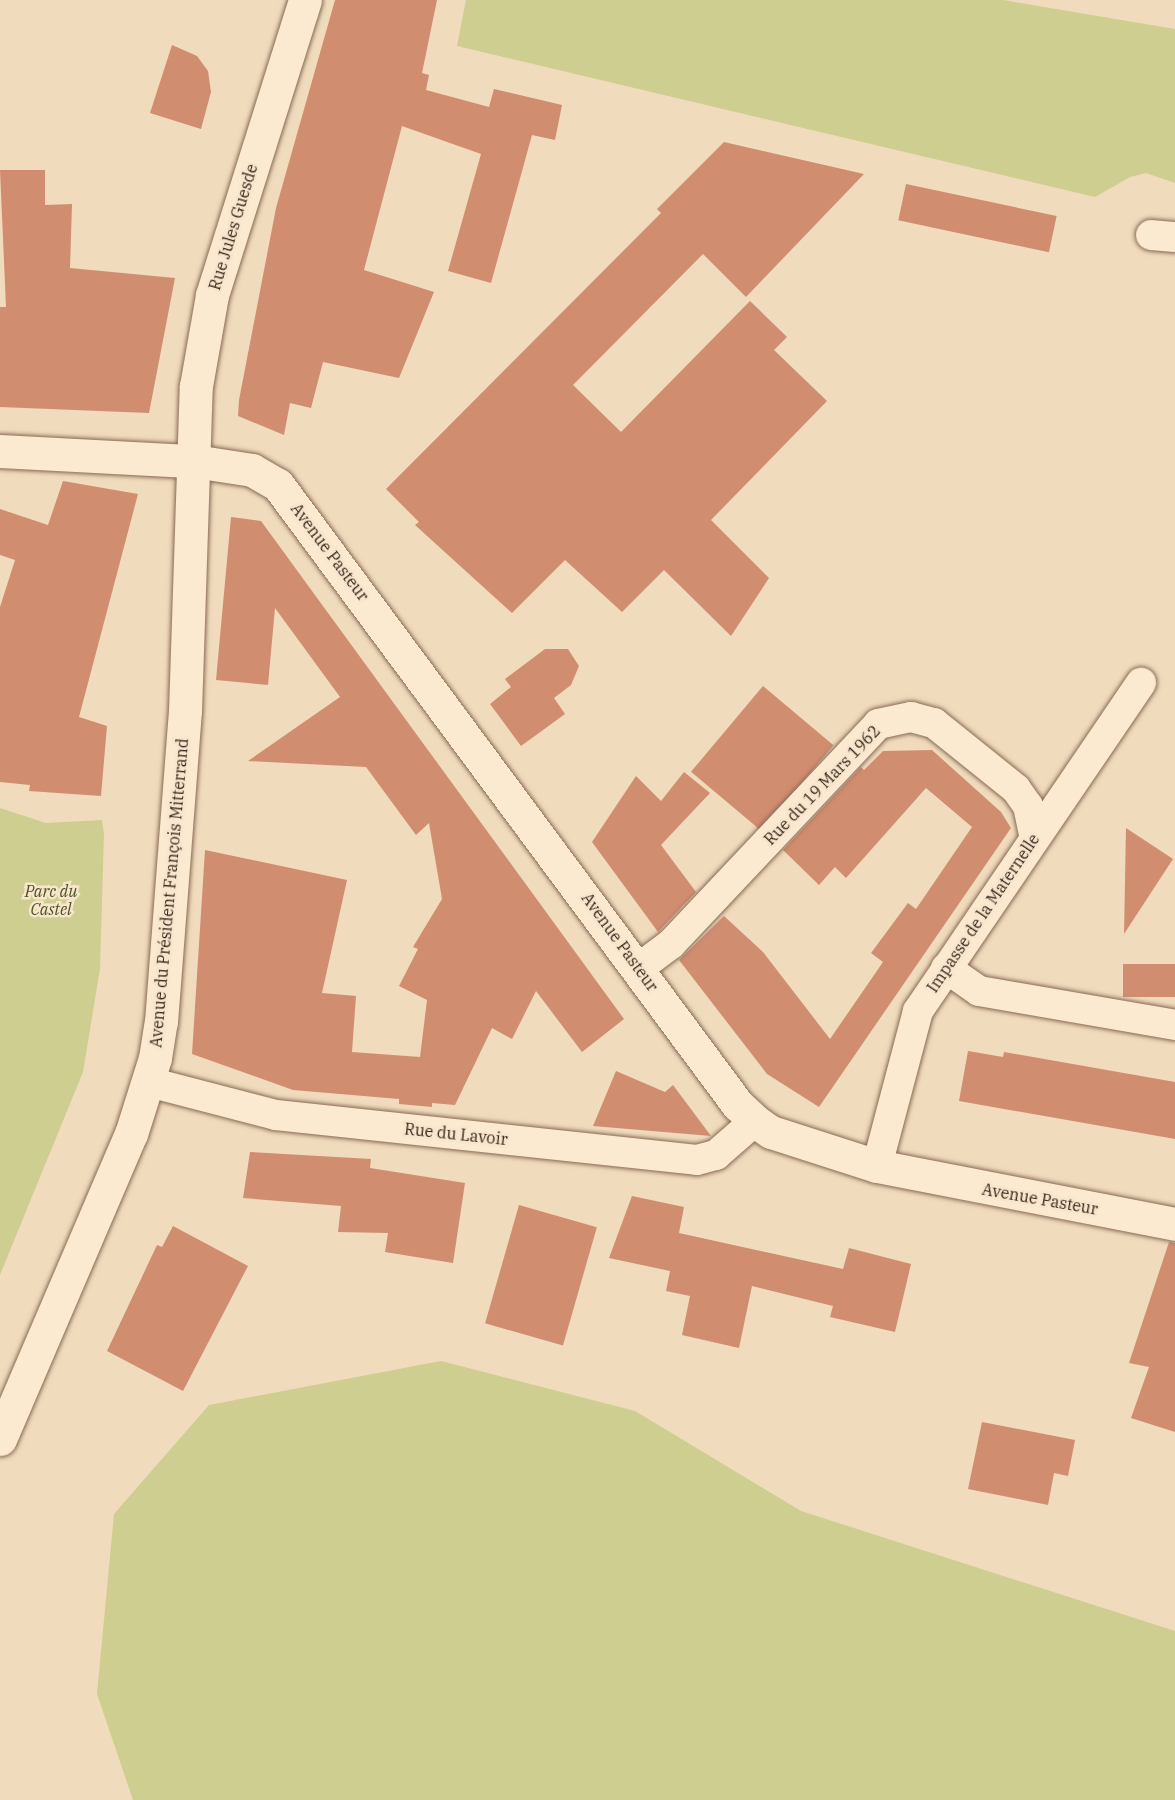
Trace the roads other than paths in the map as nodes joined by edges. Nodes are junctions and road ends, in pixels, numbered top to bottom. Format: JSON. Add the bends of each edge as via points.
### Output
{"nodes":[{"id":1,"x":305,"y":0,"type":"edge"},
{"id":2,"x":0,"y":451,"type":"edge"},
{"id":3,"x":194,"y":461,"type":"junction"},
{"id":4,"x":1141,"y":683,"type":"dead end"},
{"id":5,"x":1034,"y":835,"type":"junction"},
{"id":6,"x":639,"y":968,"type":"junction"},
{"id":7,"x":946,"y":968,"type":"junction"},
{"id":8,"x":1175,"y":1025,"type":"edge"},
{"id":9,"x":149,"y":1082,"type":"junction"},
{"id":10,"x":755,"y":1121,"type":"junction"},
{"id":11,"x":877,"y":1166,"type":"junction"},
{"id":12,"x":1175,"y":1224,"type":"edge"},
{"id":13,"x":0,"y":1439,"type":"edge"}],
"edges":[{"from":1,"to":3,"type":"main road","name":"Rue Jules Guesde","via":[[212,295],[196,386]]},
{"from":2,"to":3,"type":"main road","name":"Avenue Pasteur"},
{"from":3,"to":6,"type":"main road","name":"Avenue Pasteur","via":[[264,475],[297,506]]},
{"from":3,"to":9,"type":"main road","name":"Avenue du Président François Mitterrand","via":[[184,711],[161,1022]]},
{"from":4,"to":5,"type":"street","name":"Impasse de la Maternelle"},
{"from":5,"to":6,"type":"street","name":"Rue du 19 Mars 1962","via":[[1028,806],[1016,789],[934,723],[911,717],[878,724],[671,944]]},
{"from":5,"to":7,"type":"street","name":"Impasse de la Maternelle"},
{"from":6,"to":10,"type":"main road","name":"Avenue Pasteur","via":[[737,1104]]},
{"from":7,"to":8,"type":"street","via":[[979,991]]},
{"from":7,"to":11,"type":"street","name":"Impasse de la Maternelle","via":[[918,1011]]},
{"from":9,"to":10,"type":"street","name":"Rue du Lavoir","via":[[276,1115],[697,1160],[716,1155]]},
{"from":9,"to":13,"type":"main road","name":"Avenue du Président François Mitterrand","via":[[131,1134]]},
{"from":10,"to":11,"type":"main road","name":"Avenue Pasteur","via":[[771,1132]]},
{"from":11,"to":12,"type":"main road","name":"Avenue Pasteur"}]}
